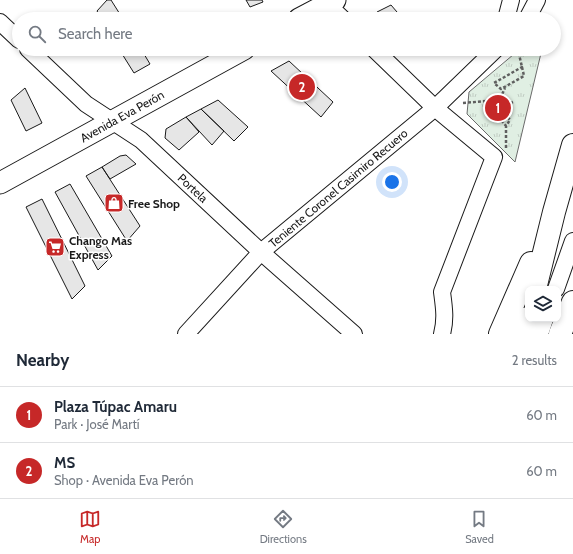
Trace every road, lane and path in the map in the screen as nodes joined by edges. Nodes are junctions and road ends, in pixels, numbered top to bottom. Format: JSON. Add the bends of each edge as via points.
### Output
{"nodes":[{"id":1,"x":511,"y":0,"type":"edge"},
{"id":2,"x":537,"y":0,"type":"edge"},
{"id":3,"x":328,"y":1,"type":"edge"},
{"id":4,"x":310,"y":12,"type":"edge"},
{"id":5,"x":337,"y":12,"type":"edge"},
{"id":6,"x":508,"y":12,"type":"edge"},
{"id":7,"x":531,"y":12,"type":"edge"},
{"id":8,"x":0,"y":22,"type":"edge"},
{"id":9,"x":12,"y":33,"type":"edge"},
{"id":10,"x":35,"y":56,"type":"edge"},
{"id":11,"x":231,"y":56,"type":"edge"},
{"id":12,"x":381,"y":56,"type":"edge"},
{"id":13,"x":489,"y":56,"type":"edge"},
{"id":14,"x":520,"y":56,"type":"edge"},
{"id":15,"x":522,"y":66,"type":"junction"},
{"id":16,"x":506,"y":87,"type":"junction"},
{"id":17,"x":513,"y":102,"type":"dead end"},
{"id":18,"x":498,"y":103,"type":"junction"},
{"id":19,"x":435,"y":108,"type":"junction"},
{"id":20,"x":501,"y":108,"type":"junction"},
{"id":21,"x":112,"y":122,"type":"junction"},
{"id":22,"x":573,"y":145,"type":"edge"},
{"id":23,"x":0,"y":183,"type":"edge"},
{"id":24,"x":556,"y":206,"type":"junction"},
{"id":25,"x":573,"y":241,"type":"edge"},
{"id":26,"x":262,"y":252,"type":"junction"},
{"id":27,"x":536,"y":286,"type":"edge"},
{"id":28,"x":557,"y":286,"type":"edge"},
{"id":29,"x":573,"y":302,"type":"edge"},
{"id":30,"x":526,"y":322,"type":"edge"},
{"id":31,"x":544,"y":322,"type":"edge"},
{"id":32,"x":186,"y":334,"type":"edge"},
{"id":33,"x":354,"y":334,"type":"edge"},
{"id":34,"x":442,"y":334,"type":"edge"},
{"id":35,"x":500,"y":334,"type":"edge"},
{"id":36,"x":522,"y":334,"type":"edge"},
{"id":37,"x":540,"y":334,"type":"edge"},
{"id":38,"x":560,"y":334,"type":"edge"}],
"edges":[{"from":1,"to":6,"type":"street"},
{"from":2,"to":7,"type":"street"},
{"from":3,"to":4,"type":"main road"},
{"from":3,"to":5,"type":"street"},
{"from":8,"to":9,"type":"street"},
{"from":10,"to":21,"type":"street","name":"Portela","via":[[86,104]]},
{"from":11,"to":21,"type":"main road","name":"Avenida Eva Perón"},
{"from":12,"to":19,"type":"street"},
{"from":13,"to":19,"type":"street","name":"Teniente Coronel Casimiro Recuero"},
{"from":14,"to":15,"type":"path"},
{"from":15,"to":16,"type":"path","via":[[524,76]]},
{"from":15,"to":16,"type":"path","via":[[494,83],[501,89]]},
{"from":16,"to":18,"type":"path"},
{"from":17,"to":20,"type":"path"},
{"from":18,"to":20,"type":"path"},
{"from":18,"to":20,"type":"path","via":[[493,97],[486,101],[506,126],[510,120]]},
{"from":19,"to":26,"type":"street","name":"Teniente Coronel Casimiro Recuero"},
{"from":19,"to":34,"type":"street","via":[[494,157],[442,292],[445,308]]},
{"from":21,"to":23,"type":"main road","name":"Avenida Eva Perón"},
{"from":21,"to":26,"type":"street","name":"Portela","via":[[141,140]]},
{"from":22,"to":24,"type":"highway"},
{"from":24,"to":27,"type":"highway"},
{"from":24,"to":35,"type":"highway"},
{"from":25,"to":28,"type":"street"},
{"from":26,"to":32,"type":"street","name":"Teniente Coronel Casimiro Recuero"},
{"from":26,"to":33,"type":"street","name":"Portela"},
{"from":29,"to":38,"type":"highway"},
{"from":30,"to":36,"type":"highway"},
{"from":31,"to":37,"type":"street"}]}
